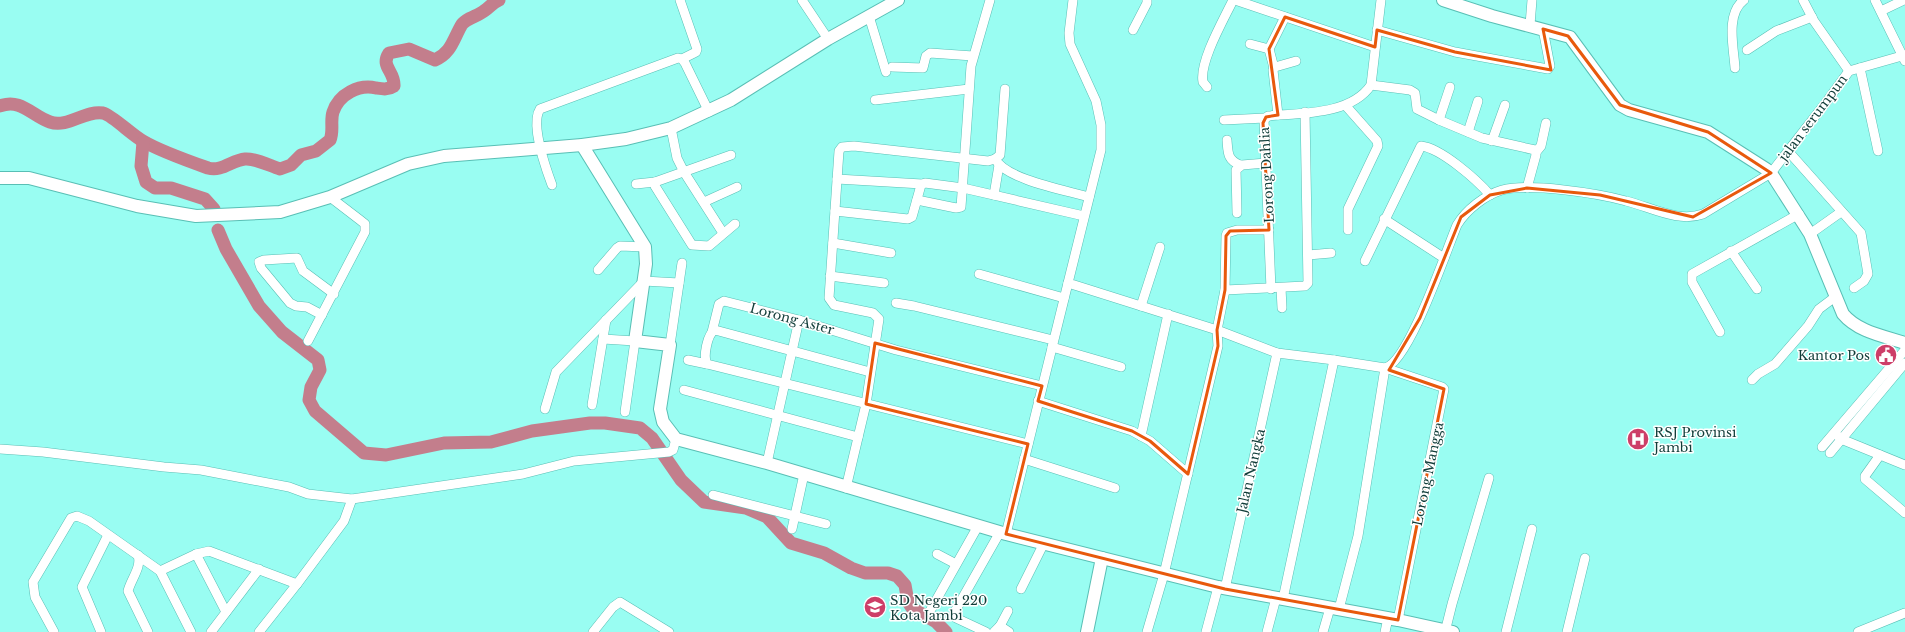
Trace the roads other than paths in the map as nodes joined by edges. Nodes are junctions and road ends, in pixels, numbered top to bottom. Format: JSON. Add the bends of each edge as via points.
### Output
{"nodes":[{"id":1,"x":680,"y":0,"type":"edge"},
{"id":2,"x":802,"y":0,"type":"edge"},
{"id":3,"x":898,"y":0,"type":"edge"},
{"id":4,"x":990,"y":0,"type":"edge"},
{"id":5,"x":1073,"y":0,"type":"edge"},
{"id":6,"x":1147,"y":0,"type":"edge"},
{"id":7,"x":1234,"y":0,"type":"edge"},
{"id":8,"x":1382,"y":0,"type":"edge"},
{"id":9,"x":1532,"y":0,"type":"edge"},
{"id":10,"x":1744,"y":0,"type":"edge"},
{"id":11,"x":1803,"y":0,"type":"edge"},
{"id":12,"x":1875,"y":0,"type":"edge"},
{"id":13,"x":1904,"y":0,"type":"edge"},
{"id":14,"x":1449,"y":1,"type":"edge"},
{"id":15,"x":1881,"y":10,"type":"junction"},
{"id":16,"x":869,"y":16,"type":"junction"},
{"id":17,"x":1285,"y":17,"type":"junction"},
{"id":18,"x":1812,"y":17,"type":"junction"},
{"id":19,"x":1530,"y":26,"type":"junction"},
{"id":20,"x":1543,"y":29,"type":"junction"},
{"id":21,"x":1133,"y":30,"type":"dead end"},
{"id":22,"x":1377,"y":30,"type":"junction"},
{"id":23,"x":828,"y":39,"type":"junction"},
{"id":24,"x":1250,"y":44,"type":"dead end"},
{"id":25,"x":1375,"y":46,"type":"junction"},
{"id":26,"x":1269,"y":48,"type":"junction"},
{"id":27,"x":1747,"y":50,"type":"dead end"},
{"id":28,"x":973,"y":56,"type":"junction"},
{"id":29,"x":1904,"y":58,"type":"edge"},
{"id":30,"x":682,"y":59,"type":"junction"},
{"id":31,"x":1296,"y":61,"type":"dead end"},
{"id":32,"x":1274,"y":68,"type":"junction"},
{"id":33,"x":1735,"y":68,"type":"dead end"},
{"id":34,"x":1860,"y":68,"type":"junction"},
{"id":35,"x":1848,"y":71,"type":"junction"},
{"id":36,"x":1371,"y":84,"type":"junction"},
{"id":37,"x":1207,"y":87,"type":"dead end"},
{"id":38,"x":1450,"y":87,"type":"dead end"},
{"id":39,"x":969,"y":89,"type":"junction"},
{"id":40,"x":1005,"y":89,"type":"dead end"},
{"id":41,"x":875,"y":100,"type":"dead end"},
{"id":42,"x":1478,"y":101,"type":"dead end"},
{"id":43,"x":1505,"y":105,"type":"dead end"},
{"id":44,"x":1346,"y":106,"type":"junction"},
{"id":45,"x":709,"y":112,"type":"junction"},
{"id":46,"x":1305,"y":112,"type":"junction"},
{"id":47,"x":1278,"y":115,"type":"junction"},
{"id":48,"x":1265,"y":118,"type":"junction"},
{"id":49,"x":1224,"y":120,"type":"dead end"},
{"id":50,"x":1439,"y":120,"type":"junction"},
{"id":51,"x":1546,"y":123,"type":"dead end"},
{"id":52,"x":671,"y":128,"type":"junction"},
{"id":53,"x":1468,"y":132,"type":"junction"},
{"id":54,"x":1227,"y":140,"type":"dead end"},
{"id":55,"x":1492,"y":140,"type":"junction"},
{"id":56,"x":582,"y":145,"type":"junction"},
{"id":57,"x":539,"y":149,"type":"junction"},
{"id":58,"x":1788,"y":151,"type":"junction"},
{"id":59,"x":1878,"y":151,"type":"dead end"},
{"id":60,"x":1536,"y":152,"type":"junction"},
{"id":61,"x":731,"y":155,"type":"dead end"},
{"id":62,"x":965,"y":158,"type":"junction"},
{"id":63,"x":997,"y":162,"type":"junction"},
{"id":64,"x":1266,"y":163,"type":"junction"},
{"id":65,"x":1240,"y":165,"type":"junction"},
{"id":66,"x":684,"y":172,"type":"junction"},
{"id":67,"x":1771,"y":173,"type":"junction"},
{"id":68,"x":0,"y":178,"type":"edge"},
{"id":69,"x":837,"y":178,"type":"junction"},
{"id":70,"x":654,"y":182,"type":"junction"},
{"id":71,"x":636,"y":184,"type":"dead end"},
{"id":72,"x":922,"y":184,"type":"junction"},
{"id":73,"x":552,"y":186,"type":"dead end"},
{"id":74,"x":737,"y":187,"type":"dead end"},
{"id":75,"x":964,"y":188,"type":"junction"},
{"id":76,"x":1527,"y":188,"type":"junction"},
{"id":77,"x":994,"y":195,"type":"junction"},
{"id":78,"x":1490,"y":195,"type":"junction"},
{"id":79,"x":330,"y":197,"type":"junction"},
{"id":80,"x":1089,"y":197,"type":"junction"},
{"id":81,"x":917,"y":200,"type":"junction"},
{"id":82,"x":704,"y":202,"type":"junction"},
{"id":83,"x":835,"y":211,"type":"junction"},
{"id":84,"x":1840,"y":212,"type":"junction"},
{"id":85,"x":1237,"y":213,"type":"dead end"},
{"id":86,"x":1798,"y":214,"type":"junction"},
{"id":87,"x":1084,"y":216,"type":"junction"},
{"id":88,"x":1384,"y":219,"type":"junction"},
{"id":89,"x":735,"y":224,"type":"dead end"},
{"id":90,"x":1269,"y":230,"type":"junction"},
{"id":91,"x":1348,"y":230,"type":"dead end"},
{"id":92,"x":723,"y":233,"type":"junction"},
{"id":93,"x":1810,"y":234,"type":"junction"},
{"id":94,"x":833,"y":243,"type":"junction"},
{"id":95,"x":645,"y":247,"type":"junction"},
{"id":96,"x":1160,"y":247,"type":"dead end"},
{"id":97,"x":1731,"y":251,"type":"junction"},
{"id":98,"x":891,"y":252,"type":"dead end"},
{"id":99,"x":1331,"y":253,"type":"dead end"},
{"id":100,"x":1308,"y":255,"type":"junction"},
{"id":101,"x":1444,"y":258,"type":"junction"},
{"id":102,"x":1365,"y":261,"type":"dead end"},
{"id":103,"x":682,"y":263,"type":"dead end"},
{"id":104,"x":598,"y":270,"type":"dead end"},
{"id":105,"x":979,"y":274,"type":"dead end"},
{"id":106,"x":830,"y":276,"type":"junction"},
{"id":107,"x":644,"y":282,"type":"junction"},
{"id":108,"x":679,"y":283,"type":"junction"},
{"id":109,"x":884,"y":283,"type":"dead end"},
{"id":110,"x":1068,"y":283,"type":"junction"},
{"id":111,"x":1854,"y":288,"type":"dead end"},
{"id":112,"x":1276,"y":289,"type":"junction"},
{"id":113,"x":1757,"y":289,"type":"dead end"},
{"id":114,"x":1225,"y":290,"type":"junction"},
{"id":115,"x":334,"y":294,"type":"junction"},
{"id":116,"x":1835,"y":297,"type":"junction"},
{"id":117,"x":1064,"y":298,"type":"junction"},
{"id":118,"x":896,"y":303,"type":"dead end"},
{"id":119,"x":1141,"y":306,"type":"junction"},
{"id":120,"x":1282,"y":308,"type":"dead end"},
{"id":121,"x":1168,"y":314,"type":"junction"},
{"id":122,"x":322,"y":315,"type":"junction"},
{"id":123,"x":606,"y":320,"type":"junction"},
{"id":124,"x":800,"y":320,"type":"junction"},
{"id":125,"x":1217,"y":330,"type":"junction"},
{"id":126,"x":712,"y":332,"type":"junction"},
{"id":127,"x":1720,"y":332,"type":"dead end"},
{"id":128,"x":603,"y":339,"type":"junction"},
{"id":129,"x":635,"y":341,"type":"junction"},
{"id":130,"x":308,"y":342,"type":"dead end"},
{"id":131,"x":875,"y":343,"type":"junction"},
{"id":132,"x":1905,"y":343,"type":"edge"},
{"id":133,"x":1052,"y":344,"type":"junction"},
{"id":134,"x":670,"y":345,"type":"junction"},
{"id":135,"x":1905,"y":350,"type":"edge"},
{"id":136,"x":792,"y":351,"type":"junction"},
{"id":137,"x":1277,"y":353,"type":"junction"},
{"id":138,"x":688,"y":360,"type":"dead end"},
{"id":139,"x":1334,"y":360,"type":"junction"},
{"id":140,"x":1905,"y":363,"type":"edge"},
{"id":141,"x":707,"y":364,"type":"junction"},
{"id":142,"x":1121,"y":367,"type":"dead end"},
{"id":143,"x":1385,"y":368,"type":"junction"},
{"id":144,"x":870,"y":372,"type":"junction"},
{"id":145,"x":1752,"y":380,"type":"dead end"},
{"id":146,"x":784,"y":383,"type":"junction"},
{"id":147,"x":1042,"y":386,"type":"junction"},
{"id":148,"x":684,"y":390,"type":"dead end"},
{"id":149,"x":1038,"y":401,"type":"junction"},
{"id":150,"x":592,"y":404,"type":"dead end"},
{"id":151,"x":866,"y":404,"type":"junction"},
{"id":152,"x":545,"y":409,"type":"dead end"},
{"id":153,"x":625,"y":412,"type":"dead end"},
{"id":154,"x":778,"y":415,"type":"junction"},
{"id":155,"x":1834,"y":432,"type":"junction"},
{"id":156,"x":1141,"y":436,"type":"junction"},
{"id":157,"x":858,"y":437,"type":"junction"},
{"id":158,"x":676,"y":439,"type":"junction"},
{"id":159,"x":1841,"y":439,"type":"junction"},
{"id":160,"x":1028,"y":444,"type":"junction"},
{"id":161,"x":1822,"y":447,"type":"dead end"},
{"id":162,"x":0,"y":449,"type":"edge"},
{"id":163,"x":1830,"y":454,"type":"dead end"},
{"id":164,"x":1880,"y":455,"type":"junction"},
{"id":165,"x":1024,"y":459,"type":"junction"},
{"id":166,"x":767,"y":464,"type":"junction"},
{"id":167,"x":1905,"y":465,"type":"edge"},
{"id":168,"x":804,"y":474,"type":"junction"},
{"id":169,"x":1188,"y":474,"type":"junction"},
{"id":170,"x":1489,"y":478,"type":"dead end"},
{"id":171,"x":846,"y":488,"type":"junction"},
{"id":172,"x":1116,"y":488,"type":"dead end"},
{"id":173,"x":713,"y":495,"type":"dead end"},
{"id":174,"x":352,"y":499,"type":"junction"},
{"id":175,"x":1905,"y":513,"type":"edge"},
{"id":176,"x":794,"y":515,"type":"junction"},
{"id":177,"x":826,"y":524,"type":"dead end"},
{"id":178,"x":978,"y":526,"type":"junction"},
{"id":179,"x":792,"y":529,"type":"dead end"},
{"id":180,"x":1532,"y":529,"type":"dead end"},
{"id":181,"x":1003,"y":533,"type":"junction"},
{"id":182,"x":108,"y":534,"type":"junction"},
{"id":183,"x":1044,"y":543,"type":"junction"},
{"id":184,"x":196,"y":554,"type":"junction"},
{"id":185,"x":937,"y":554,"type":"dead end"},
{"id":186,"x":138,"y":555,"type":"junction"},
{"id":187,"x":1102,"y":558,"type":"junction"},
{"id":188,"x":1585,"y":558,"type":"dead end"},
{"id":189,"x":956,"y":564,"type":"junction"},
{"id":190,"x":259,"y":569,"type":"junction"},
{"id":191,"x":160,"y":571,"type":"junction"},
{"id":192,"x":1164,"y":574,"type":"junction"},
{"id":193,"x":297,"y":584,"type":"junction"},
{"id":194,"x":1222,"y":588,"type":"junction"},
{"id":195,"x":1021,"y":589,"type":"dead end"},
{"id":196,"x":1280,"y":598,"type":"junction"},
{"id":197,"x":1335,"y":608,"type":"junction"},
{"id":198,"x":930,"y":611,"type":"dead end"},
{"id":199,"x":1008,"y":611,"type":"dead end"},
{"id":200,"x":226,"y":612,"type":"junction"},
{"id":201,"x":1905,"y":613,"type":"edge"},
{"id":202,"x":1394,"y":619,"type":"junction"},
{"id":203,"x":997,"y":629,"type":"edge"},
{"id":204,"x":97,"y":631,"type":"edge"},
{"id":205,"x":1448,"y":631,"type":"edge"},
{"id":206,"x":54,"y":632,"type":"edge"},
{"id":207,"x":148,"y":632,"type":"edge"},
{"id":208,"x":191,"y":632,"type":"edge"},
{"id":209,"x":211,"y":632,"type":"edge"},
{"id":210,"x":259,"y":632,"type":"edge"},
{"id":211,"x":594,"y":632,"type":"edge"},
{"id":212,"x":669,"y":632,"type":"edge"},
{"id":213,"x":986,"y":632,"type":"edge"},
{"id":214,"x":1009,"y":632,"type":"edge"},
{"id":215,"x":1087,"y":632,"type":"edge"},
{"id":216,"x":1147,"y":632,"type":"edge"},
{"id":217,"x":1206,"y":632,"type":"edge"},
{"id":218,"x":1267,"y":632,"type":"edge"},
{"id":219,"x":1323,"y":632,"type":"edge"},
{"id":220,"x":1384,"y":632,"type":"edge"},
{"id":221,"x":1506,"y":632,"type":"edge"},
{"id":222,"x":1567,"y":632,"type":"edge"},
{"id":223,"x":1858,"y":632,"type":"edge"}],
"edges":[{"from":1,"to":30,"type":"street","via":[[697,49]]},
{"from":2,"to":23,"type":"street"},
{"from":3,"to":16,"type":"street"},
{"from":4,"to":28,"type":"street"},
{"from":5,"to":80,"type":"street","via":[[1070,44],[1096,101],[1101,126],[1101,150]]},
{"from":6,"to":21,"type":"street"},
{"from":7,"to":17,"type":"street"},
{"from":7,"to":37,"type":"street","via":[[1209,51],[1202,74]]},
{"from":8,"to":22,"type":"street"},
{"from":9,"to":19,"type":"street"},
{"from":10,"to":33,"type":"street","via":[[1737,8],[1733,24]]},
{"from":11,"to":18,"type":"street"},
{"from":12,"to":15,"type":"street"},
{"from":13,"to":15,"type":"street"},
{"from":14,"to":19,"type":"street"},
{"from":15,"to":29,"type":"street"},
{"from":16,"to":23,"type":"street"},
{"from":16,"to":28,"type":"street","via":[[889,69],[923,68],[926,56],[930,53]]},
{"from":17,"to":25,"type":"street"},
{"from":17,"to":26,"type":"street"},
{"from":18,"to":27,"type":"street","via":[[1776,31]]},
{"from":18,"to":35,"type":"street"},
{"from":19,"to":20,"type":"street"},
{"from":20,"to":22,"type":"street","via":[[1550,66],[1548,69],[1455,52]]},
{"from":20,"to":67,"type":"street","via":[[1572,39],[1620,105],[1629,110],[1708,132]]},
{"from":22,"to":25,"type":"street"},
{"from":23,"to":45,"type":"street","via":[[775,74]]},
{"from":24,"to":26,"type":"street"},
{"from":25,"to":36,"type":"street"},
{"from":26,"to":32,"type":"street"},
{"from":28,"to":39,"type":"street"},
{"from":29,"to":34,"type":"street","name":"jalan serumpun"},
{"from":30,"to":45,"type":"street"},
{"from":30,"to":57,"type":"street","via":[[672,59],[540,109]]},
{"from":31,"to":32,"type":"street"},
{"from":32,"to":47,"type":"street"},
{"from":34,"to":35,"type":"street","name":"jalan serumpun"},
{"from":34,"to":59,"type":"street"},
{"from":35,"to":58,"type":"street","name":"jalan serumpun"},
{"from":36,"to":44,"type":"street","name":"Lorong Dahlia","via":[[1363,95]]},
{"from":36,"to":50,"type":"street","via":[[1413,91],[1417,109]]},
{"from":38,"to":50,"type":"street"},
{"from":39,"to":41,"type":"street"},
{"from":39,"to":62,"type":"street"},
{"from":40,"to":63,"type":"street","via":[[1000,155]]},
{"from":42,"to":53,"type":"street"},
{"from":43,"to":55,"type":"street"},
{"from":44,"to":46,"type":"street","name":"Lorong Dahlia"},
{"from":44,"to":91,"type":"street","via":[[1377,140],[1378,146],[1348,209]]},
{"from":45,"to":52,"type":"street"},
{"from":46,"to":47,"type":"street","name":"Lorong Dahlia"},
{"from":46,"to":100,"type":"street"},
{"from":47,"to":48,"type":"street","name":"Lorong Dahlia"},
{"from":48,"to":49,"type":"street"},
{"from":48,"to":64,"type":"street","name":"Lorong Dahlia","via":[[1263,123]]},
{"from":50,"to":53,"type":"street"},
{"from":51,"to":60,"type":"street","via":[[1541,146]]},
{"from":52,"to":56,"type":"street","via":[[632,138]]},
{"from":52,"to":66,"type":"street"},
{"from":53,"to":55,"type":"street"},
{"from":54,"to":65,"type":"street","via":[[1229,157]]},
{"from":55,"to":60,"type":"street","via":[[1529,148]]},
{"from":56,"to":57,"type":"street"},
{"from":56,"to":95,"type":"street"},
{"from":57,"to":73,"type":"street"},
{"from":57,"to":79,"type":"street","via":[[422,160]]},
{"from":58,"to":67,"type":"street","name":"jalan serumpun"},
{"from":58,"to":84,"type":"street"},
{"from":60,"to":76,"type":"street"},
{"from":61,"to":66,"type":"street"},
{"from":62,"to":63,"type":"street"},
{"from":62,"to":69,"type":"street","via":[[884,148],[842,147],[838,151]]},
{"from":62,"to":75,"type":"street"},
{"from":63,"to":77,"type":"street"},
{"from":63,"to":80,"type":"street","via":[[1014,175]]},
{"from":64,"to":65,"type":"street"},
{"from":64,"to":90,"type":"street","name":"Lorong Dahlia"},
{"from":65,"to":85,"type":"street","via":[[1236,170]]},
{"from":66,"to":70,"type":"street"},
{"from":66,"to":82,"type":"street"},
{"from":67,"to":76,"type":"street","via":[[1702,214],[1686,218],[1600,195]]},
{"from":67,"to":86,"type":"street"},
{"from":68,"to":79,"type":"street","via":[[29,178],[137,206],[196,216],[280,212]]},
{"from":69,"to":72,"type":"street"},
{"from":69,"to":83,"type":"street"},
{"from":70,"to":71,"type":"street"},
{"from":70,"to":92,"type":"street","via":[[692,245],[709,246]]},
{"from":72,"to":75,"type":"street"},
{"from":72,"to":81,"type":"street"},
{"from":74,"to":82,"type":"street"},
{"from":75,"to":77,"type":"street"},
{"from":75,"to":81,"type":"street","via":[[960,208]]},
{"from":76,"to":78,"type":"street","via":[[1502,190]]},
{"from":77,"to":87,"type":"street"},
{"from":78,"to":88,"type":"street","via":[[1472,176],[1436,151],[1422,145]]},
{"from":78,"to":101,"type":"street","via":[[1461,217]]},
{"from":79,"to":115,"type":"street","via":[[360,220],[365,227],[365,232]]},
{"from":80,"to":87,"type":"street"},
{"from":81,"to":83,"type":"street","via":[[912,217],[908,219]]},
{"from":82,"to":92,"type":"street"},
{"from":83,"to":94,"type":"street"},
{"from":84,"to":93,"type":"street"},
{"from":84,"to":111,"type":"street","via":[[1862,236],[1868,274],[1864,281]]},
{"from":86,"to":93,"type":"street"},
{"from":86,"to":97,"type":"street"},
{"from":87,"to":110,"type":"street"},
{"from":88,"to":101,"type":"street"},
{"from":88,"to":102,"type":"street"},
{"from":89,"to":92,"type":"street"},
{"from":90,"to":112,"type":"street","name":"Lorong Dahlia"},
{"from":90,"to":114,"type":"street","via":[[1237,230],[1227,233]]},
{"from":93,"to":116,"type":"street"},
{"from":94,"to":98,"type":"street"},
{"from":94,"to":106,"type":"street"},
{"from":95,"to":104,"type":"street","via":[[620,246]]},
{"from":95,"to":107,"type":"street","via":[[647,255]]},
{"from":96,"to":119,"type":"street"},
{"from":97,"to":113,"type":"street"},
{"from":97,"to":127,"type":"street","via":[[1697,270],[1691,278]]},
{"from":99,"to":100,"type":"street"},
{"from":100,"to":112,"type":"street","via":[[1307,285]]},
{"from":101,"to":143,"type":"street","via":[[1411,337],[1392,365]]},
{"from":103,"to":108,"type":"street"},
{"from":105,"to":117,"type":"street"},
{"from":106,"to":109,"type":"street"},
{"from":106,"to":131,"type":"street","via":[[829,298],[834,305],[873,314],[879,320]]},
{"from":107,"to":108,"type":"street"},
{"from":107,"to":123,"type":"street"},
{"from":107,"to":129,"type":"street"},
{"from":108,"to":134,"type":"street"},
{"from":110,"to":117,"type":"street"},
{"from":110,"to":119,"type":"street"},
{"from":112,"to":114,"type":"street"},
{"from":112,"to":120,"type":"street","name":"Lorong Dahlia"},
{"from":114,"to":125,"type":"street"},
{"from":115,"to":122,"type":"street"},
{"from":115,"to":122,"type":"street","via":[[301,270],[297,258],[259,262],[261,268],[290,303],[307,307]]},
{"from":116,"to":132,"type":"street","via":[[1843,314],[1857,327]]},
{"from":116,"to":145,"type":"street","via":[[1819,309],[1776,364]]},
{"from":117,"to":133,"type":"street"},
{"from":118,"to":133,"type":"street"},
{"from":119,"to":121,"type":"street"},
{"from":121,"to":125,"type":"street"},
{"from":121,"to":156,"type":"street"},
{"from":122,"to":130,"type":"street"},
{"from":123,"to":128,"type":"street"},
{"from":123,"to":152,"type":"street","via":[[556,372]]},
{"from":124,"to":126,"type":"street","name":"Lorong Aster","via":[[724,301],[719,304],[715,313]]},
{"from":124,"to":131,"type":"street","name":"Lorong Aster"},
{"from":124,"to":136,"type":"street"},
{"from":125,"to":137,"type":"street"},
{"from":125,"to":169,"type":"street","via":[[1218,346]]},
{"from":126,"to":136,"type":"street","via":[[715,330]]},
{"from":126,"to":141,"type":"street"},
{"from":128,"to":129,"type":"street"},
{"from":128,"to":150,"type":"street"},
{"from":129,"to":134,"type":"street"},
{"from":129,"to":153,"type":"street"},
{"from":131,"to":144,"type":"street"},
{"from":131,"to":147,"type":"street","name":"Lorong Aster"},
{"from":133,"to":142,"type":"street"},
{"from":133,"to":147,"type":"street"},
{"from":134,"to":158,"type":"street","via":[[660,409],[663,422]]},
{"from":135,"to":155,"type":"street"},
{"from":136,"to":144,"type":"street"},
{"from":136,"to":146,"type":"street"},
{"from":137,"to":139,"type":"street"},
{"from":137,"to":194,"type":"street","name":"Jalan Nangka"},
{"from":138,"to":141,"type":"street"},
{"from":139,"to":143,"type":"street"},
{"from":139,"to":196,"type":"street"},
{"from":140,"to":159,"type":"street"},
{"from":141,"to":146,"type":"street"},
{"from":143,"to":197,"type":"street","via":[[1360,522]]},
{"from":143,"to":202,"type":"street","name":"Lorong Mangga","via":[[1444,389]]},
{"from":144,"to":151,"type":"street"},
{"from":146,"to":151,"type":"street"},
{"from":146,"to":154,"type":"street"},
{"from":147,"to":149,"type":"street"},
{"from":148,"to":154,"type":"street"},
{"from":149,"to":156,"type":"street"},
{"from":149,"to":160,"type":"street"},
{"from":151,"to":157,"type":"street"},
{"from":151,"to":160,"type":"street"},
{"from":154,"to":157,"type":"street"},
{"from":154,"to":166,"type":"street"},
{"from":155,"to":159,"type":"street"},
{"from":155,"to":161,"type":"street"},
{"from":156,"to":169,"type":"street"},
{"from":157,"to":171,"type":"street"},
{"from":158,"to":166,"type":"street"},
{"from":158,"to":174,"type":"street","via":[[672,450],[668,452],[574,461],[523,474]]},
{"from":159,"to":163,"type":"street"},
{"from":159,"to":164,"type":"street"},
{"from":160,"to":165,"type":"street"},
{"from":162,"to":174,"type":"street","via":[[201,470],[289,487],[308,494]]},
{"from":164,"to":167,"type":"street"},
{"from":164,"to":175,"type":"street","via":[[1865,479]]},
{"from":165,"to":172,"type":"street"},
{"from":165,"to":181,"type":"street"},
{"from":166,"to":168,"type":"street"},
{"from":168,"to":171,"type":"street"},
{"from":168,"to":176,"type":"street"},
{"from":169,"to":192,"type":"street"},
{"from":170,"to":205,"type":"street","via":[[1452,604]]},
{"from":171,"to":178,"type":"street"},
{"from":173,"to":176,"type":"street"},
{"from":174,"to":193,"type":"street","via":[[344,521]]},
{"from":176,"to":177,"type":"street"},
{"from":176,"to":179,"type":"street"},
{"from":178,"to":181,"type":"street"},
{"from":178,"to":189,"type":"street"},
{"from":180,"to":221,"type":"street"},
{"from":181,"to":183,"type":"street"},
{"from":181,"to":213,"type":"street","via":[[954,613],[956,618]]},
{"from":182,"to":186,"type":"street"},
{"from":182,"to":204,"type":"street","via":[[82,588]]},
{"from":182,"to":206,"type":"street","via":[[81,516],[71,518],[36,578],[33,588],[35,597]]},
{"from":183,"to":187,"type":"street"},
{"from":183,"to":195,"type":"street"},
{"from":184,"to":190,"type":"street","via":[[209,551]]},
{"from":184,"to":191,"type":"street"},
{"from":184,"to":200,"type":"street"},
{"from":185,"to":189,"type":"street"},
{"from":186,"to":191,"type":"street"},
{"from":186,"to":207,"type":"street","via":[[140,561],[128,591]]},
{"from":187,"to":192,"type":"street"},
{"from":187,"to":215,"type":"street"},
{"from":188,"to":222,"type":"street"},
{"from":189,"to":198,"type":"street"},
{"from":190,"to":193,"type":"street"},
{"from":190,"to":200,"type":"street"},
{"from":191,"to":208,"type":"street"},
{"from":192,"to":194,"type":"street"},
{"from":192,"to":216,"type":"street"},
{"from":193,"to":210,"type":"street"},
{"from":194,"to":196,"type":"street"},
{"from":194,"to":217,"type":"street","name":"Jalan Nangka"},
{"from":196,"to":197,"type":"street"},
{"from":196,"to":218,"type":"street"},
{"from":197,"to":202,"type":"street"},
{"from":197,"to":219,"type":"street"},
{"from":199,"to":203,"type":"street"},
{"from":200,"to":209,"type":"street"},
{"from":201,"to":223,"type":"street"},
{"from":202,"to":205,"type":"street"},
{"from":202,"to":220,"type":"street"},
{"from":203,"to":214,"type":"street"},
{"from":211,"to":212,"type":"street","via":[[613,607],[620,602]]}]}
